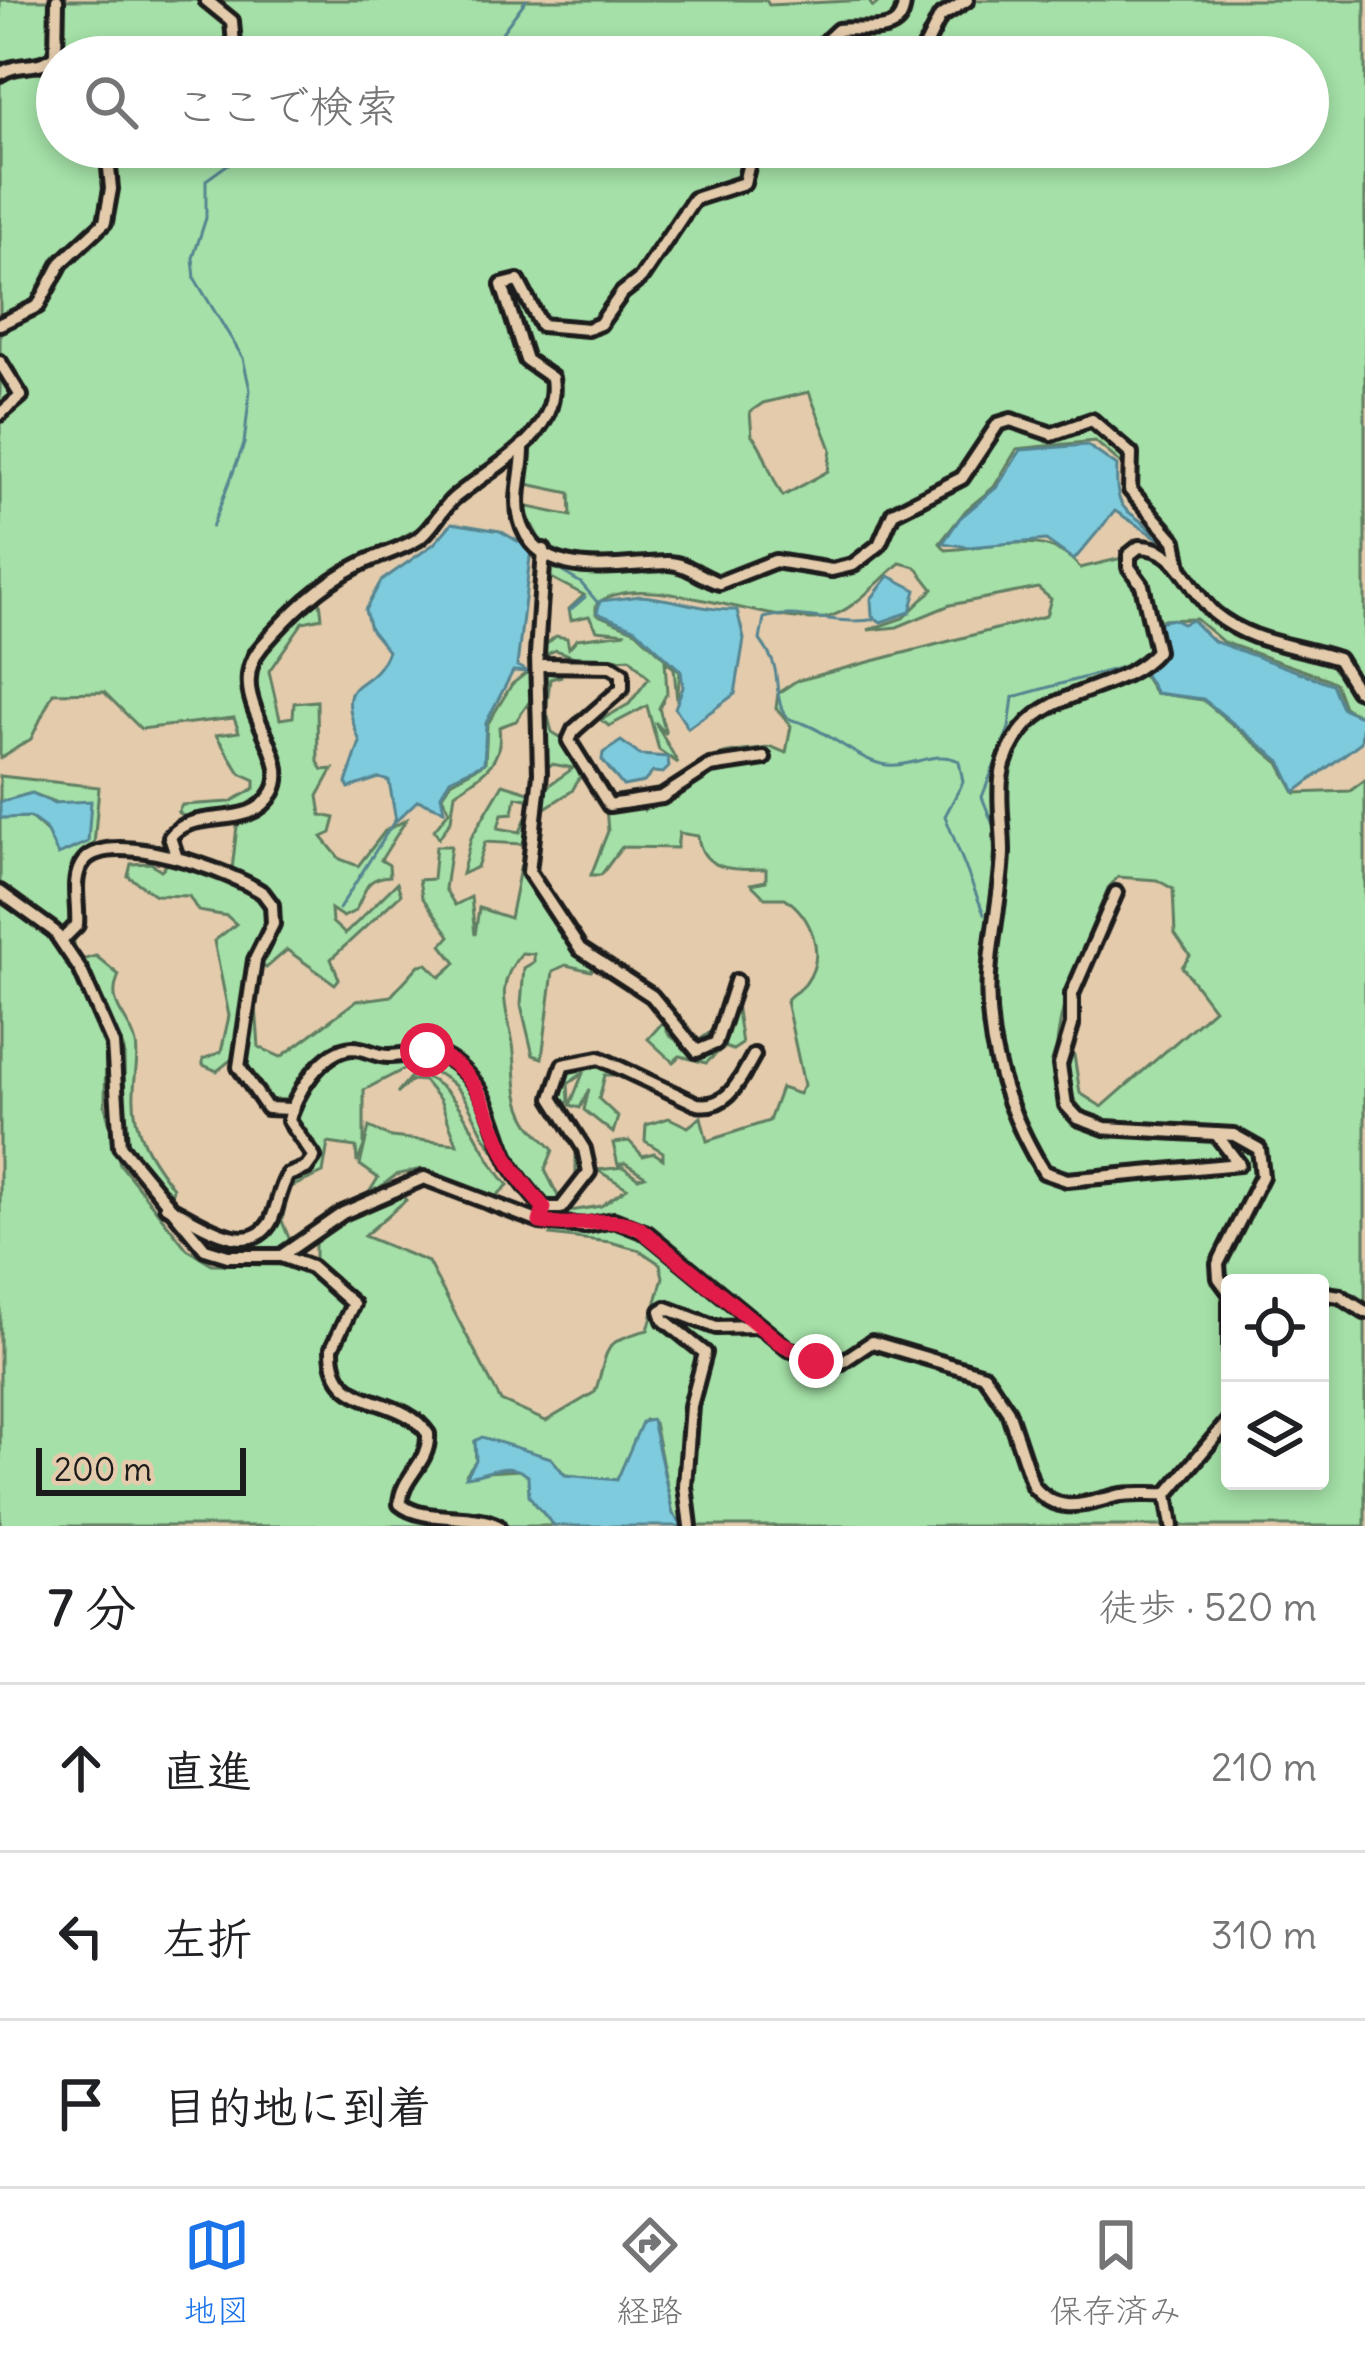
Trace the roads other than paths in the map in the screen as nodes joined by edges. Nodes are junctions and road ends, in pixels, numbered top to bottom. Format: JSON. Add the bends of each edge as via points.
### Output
{"nodes":[{"id":1,"x":57,"y":0,"type":"edge"},
{"id":2,"x":206,"y":0,"type":"edge"},
{"id":3,"x":904,"y":0,"type":"edge"},
{"id":4,"x":967,"y":0,"type":"edge"},
{"id":5,"x":56,"y":36,"type":"edge"},
{"id":6,"x":233,"y":36,"type":"edge"},
{"id":7,"x":832,"y":36,"type":"edge"},
{"id":8,"x":930,"y":36,"type":"edge"},
{"id":9,"x":36,"y":65,"type":"edge"},
{"id":10,"x":0,"y":74,"type":"edge"},
{"id":11,"x":109,"y":168,"type":"edge"},
{"id":12,"x":747,"y":168,"type":"edge"},
{"id":13,"x":0,"y":324,"type":"edge"},
{"id":14,"x":0,"y":362,"type":"edge"},
{"id":15,"x":0,"y":414,"type":"edge"},
{"id":16,"x":523,"y":446,"type":"junction"},
{"id":17,"x":544,"y":550,"type":"junction"},
{"id":18,"x":1180,"y":567,"type":"junction"},
{"id":19,"x":540,"y":665,"type":"junction"},
{"id":20,"x":1365,"y":692,"type":"edge"},
{"id":21,"x":764,"y":758,"type":"dead end"},
{"id":22,"x":176,"y":855,"type":"junction"},
{"id":23,"x":0,"y":892,"type":"edge"},
{"id":24,"x":1116,"y":893,"type":"dead end"},
{"id":25,"x":62,"y":940,"type":"junction"},
{"id":26,"x":736,"y":981,"type":"dead end"},
{"id":27,"x":754,"y":1055,"type":"dead end"},
{"id":28,"x":292,"y":1109,"type":"junction"},
{"id":29,"x":1216,"y":1134,"type":"junction"},
{"id":30,"x":163,"y":1205,"type":"junction"},
{"id":31,"x":544,"y":1208,"type":"junction"},
{"id":32,"x":540,"y":1222,"type":"junction"},
{"id":33,"x":312,"y":1237,"type":"junction"},
{"id":34,"x":281,"y":1256,"type":"junction"},
{"id":35,"x":311,"y":1267,"type":"junction"},
{"id":36,"x":1221,"y":1281,"type":"edge"},
{"id":37,"x":1329,"y":1294,"type":"edge"},
{"id":38,"x":1365,"y":1312,"type":"edge"},
{"id":39,"x":758,"y":1326,"type":"junction"},
{"id":40,"x":1221,"y":1430,"type":"edge"},
{"id":41,"x":1167,"y":1494,"type":"junction"},
{"id":42,"x":499,"y":1526,"type":"edge"},
{"id":43,"x":691,"y":1526,"type":"edge"},
{"id":44,"x":1172,"y":1526,"type":"edge"}],
"edges":[{"from":1,"to":5,"type":"street"},
{"from":2,"to":6,"type":"street","via":[[232,21]]},
{"from":3,"to":7,"type":"street","via":[[896,23]]},
{"from":4,"to":8,"type":"street","via":[[940,17]]},
{"from":9,"to":10,"type":"street"},
{"from":11,"to":13,"type":"street","via":[[105,222],[62,263],[38,306]]},
{"from":12,"to":16,"type":"street","via":[[744,183],[697,196],[641,278],[595,327],[541,325],[518,281],[502,285],[526,360],[546,369],[554,386],[551,411]]},
{"from":14,"to":15,"type":"street","via":[[21,396]]},
{"from":16,"to":17,"type":"street","via":[[519,516]]},
{"from":16,"to":22,"type":"street","via":[[450,501],[422,537],[310,596],[258,651],[250,664],[252,709],[278,769],[276,784],[240,817],[181,825],[170,837]]},
{"from":17,"to":18,"type":"street","via":[[589,568],[678,564],[719,584],[775,561],[844,568],[874,550],[893,513],[962,478],[998,424],[1011,420],[1052,434],[1092,420],[1131,454],[1130,490],[1175,541]]},
{"from":17,"to":19,"type":"street"},
{"from":18,"to":20,"type":"street","via":[[1224,620],[1259,639],[1338,659]]},
{"from":18,"to":29,"type":"street","via":[[1154,548],[1129,555],[1157,651],[1039,714],[1010,752],[996,796],[1003,852],[989,1024],[1008,1101],[1050,1176],[1239,1164]]},
{"from":19,"to":21,"type":"street","via":[[622,673],[622,688],[569,741],[609,805],[662,797],[710,766]]},
{"from":19,"to":26,"type":"street","via":[[529,872],[580,949],[652,997],[698,1051],[716,1043]]},
{"from":22,"to":25,"type":"street","via":[[93,853],[75,882],[77,925]]},
{"from":22,"to":28,"type":"street","via":[[256,888],[272,905],[238,1067],[267,1108]]},
{"from":23,"to":25,"type":"street"},
{"from":24,"to":29,"type":"street","via":[[1072,994],[1060,1065],[1066,1105],[1105,1129]]},
{"from":25,"to":30,"type":"street","via":[[113,1044],[120,1146]]},
{"from":27,"to":31,"type":"street","via":[[727,1097],[712,1105],[599,1058],[563,1065],[552,1098],[589,1172],[561,1208]]},
{"from":28,"to":30,"type":"street","via":[[291,1126],[314,1157],[288,1175],[258,1234],[220,1236]]},
{"from":28,"to":31,"type":"street","via":[[308,1079],[348,1048],[445,1056],[484,1096],[510,1163]]},
{"from":29,"to":36,"type":"street","via":[[1253,1142],[1264,1166],[1218,1264]]},
{"from":30,"to":34,"type":"street","via":[[215,1254]]},
{"from":31,"to":32,"type":"street"},
{"from":32,"to":33,"type":"street","via":[[424,1178],[343,1213]]},
{"from":32,"to":39,"type":"street","via":[[631,1224]]},
{"from":33,"to":34,"type":"street"},
{"from":33,"to":35,"type":"street"},
{"from":34,"to":35,"type":"street"},
{"from":35,"to":42,"type":"street","via":[[353,1304],[332,1348],[345,1389],[403,1409],[428,1434],[400,1504]]},
{"from":37,"to":38,"type":"street"},
{"from":39,"to":41,"type":"street","via":[[816,1361],[839,1364],[872,1342],[977,1370],[1000,1394],[1033,1486],[1056,1504]]},
{"from":39,"to":43,"type":"street","via":[[716,1327],[661,1311],[705,1353],[691,1406]]},
{"from":40,"to":41,"type":"street"},
{"from":41,"to":44,"type":"street"}]}
